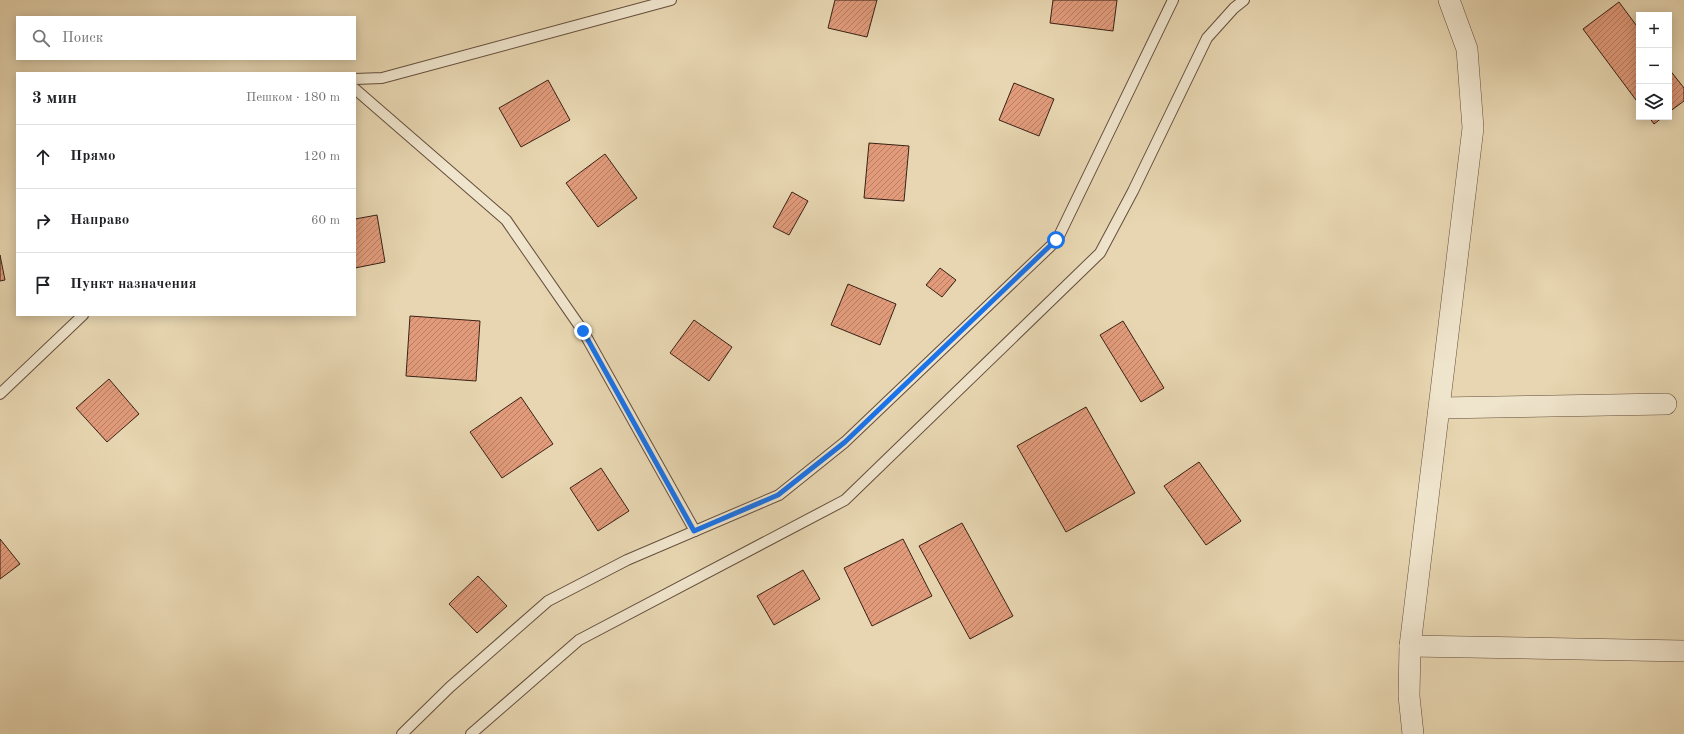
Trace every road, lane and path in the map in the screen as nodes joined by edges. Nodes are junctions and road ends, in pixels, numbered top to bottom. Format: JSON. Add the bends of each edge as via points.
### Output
{"nodes":[{"id":1,"x":670,"y":0,"type":"edge"},
{"id":2,"x":1173,"y":0,"type":"edge"},
{"id":3,"x":1244,"y":0,"type":"edge"},
{"id":4,"x":1449,"y":0,"type":"edge"},
{"id":5,"x":356,"y":80,"type":"edge"},
{"id":6,"x":356,"y":90,"type":"edge"},
{"id":7,"x":82,"y":316,"type":"edge"},
{"id":8,"x":0,"y":394,"type":"edge"},
{"id":9,"x":1666,"y":404,"type":"dead end"},
{"id":10,"x":1440,"y":408,"type":"junction"},
{"id":11,"x":694,"y":531,"type":"junction"},
{"id":12,"x":1410,"y":646,"type":"junction"},
{"id":13,"x":1684,"y":651,"type":"edge"},
{"id":14,"x":402,"y":734,"type":"edge"},
{"id":15,"x":471,"y":734,"type":"edge"},
{"id":16,"x":1413,"y":734,"type":"edge"}],
"edges":[{"from":1,"to":5,"type":"lane","via":[[382,78]]},
{"from":2,"to":11,"type":"lane","via":[[1056,240],[845,442],[778,495]]},
{"from":3,"to":15,"type":"lane","via":[[1207,38],[1134,191],[1100,253],[845,500],[579,640]]},
{"from":4,"to":10,"type":"street","via":[[1467,49],[1473,128]]},
{"from":6,"to":11,"type":"lane","via":[[506,220],[583,331]]},
{"from":7,"to":8,"type":"lane"},
{"from":9,"to":10,"type":"street"},
{"from":10,"to":12,"type":"street"},
{"from":11,"to":14,"type":"lane","via":[[627,560],[548,601],[450,687]]},
{"from":12,"to":13,"type":"street"},
{"from":12,"to":16,"type":"street","via":[[1409,696]]}]}
